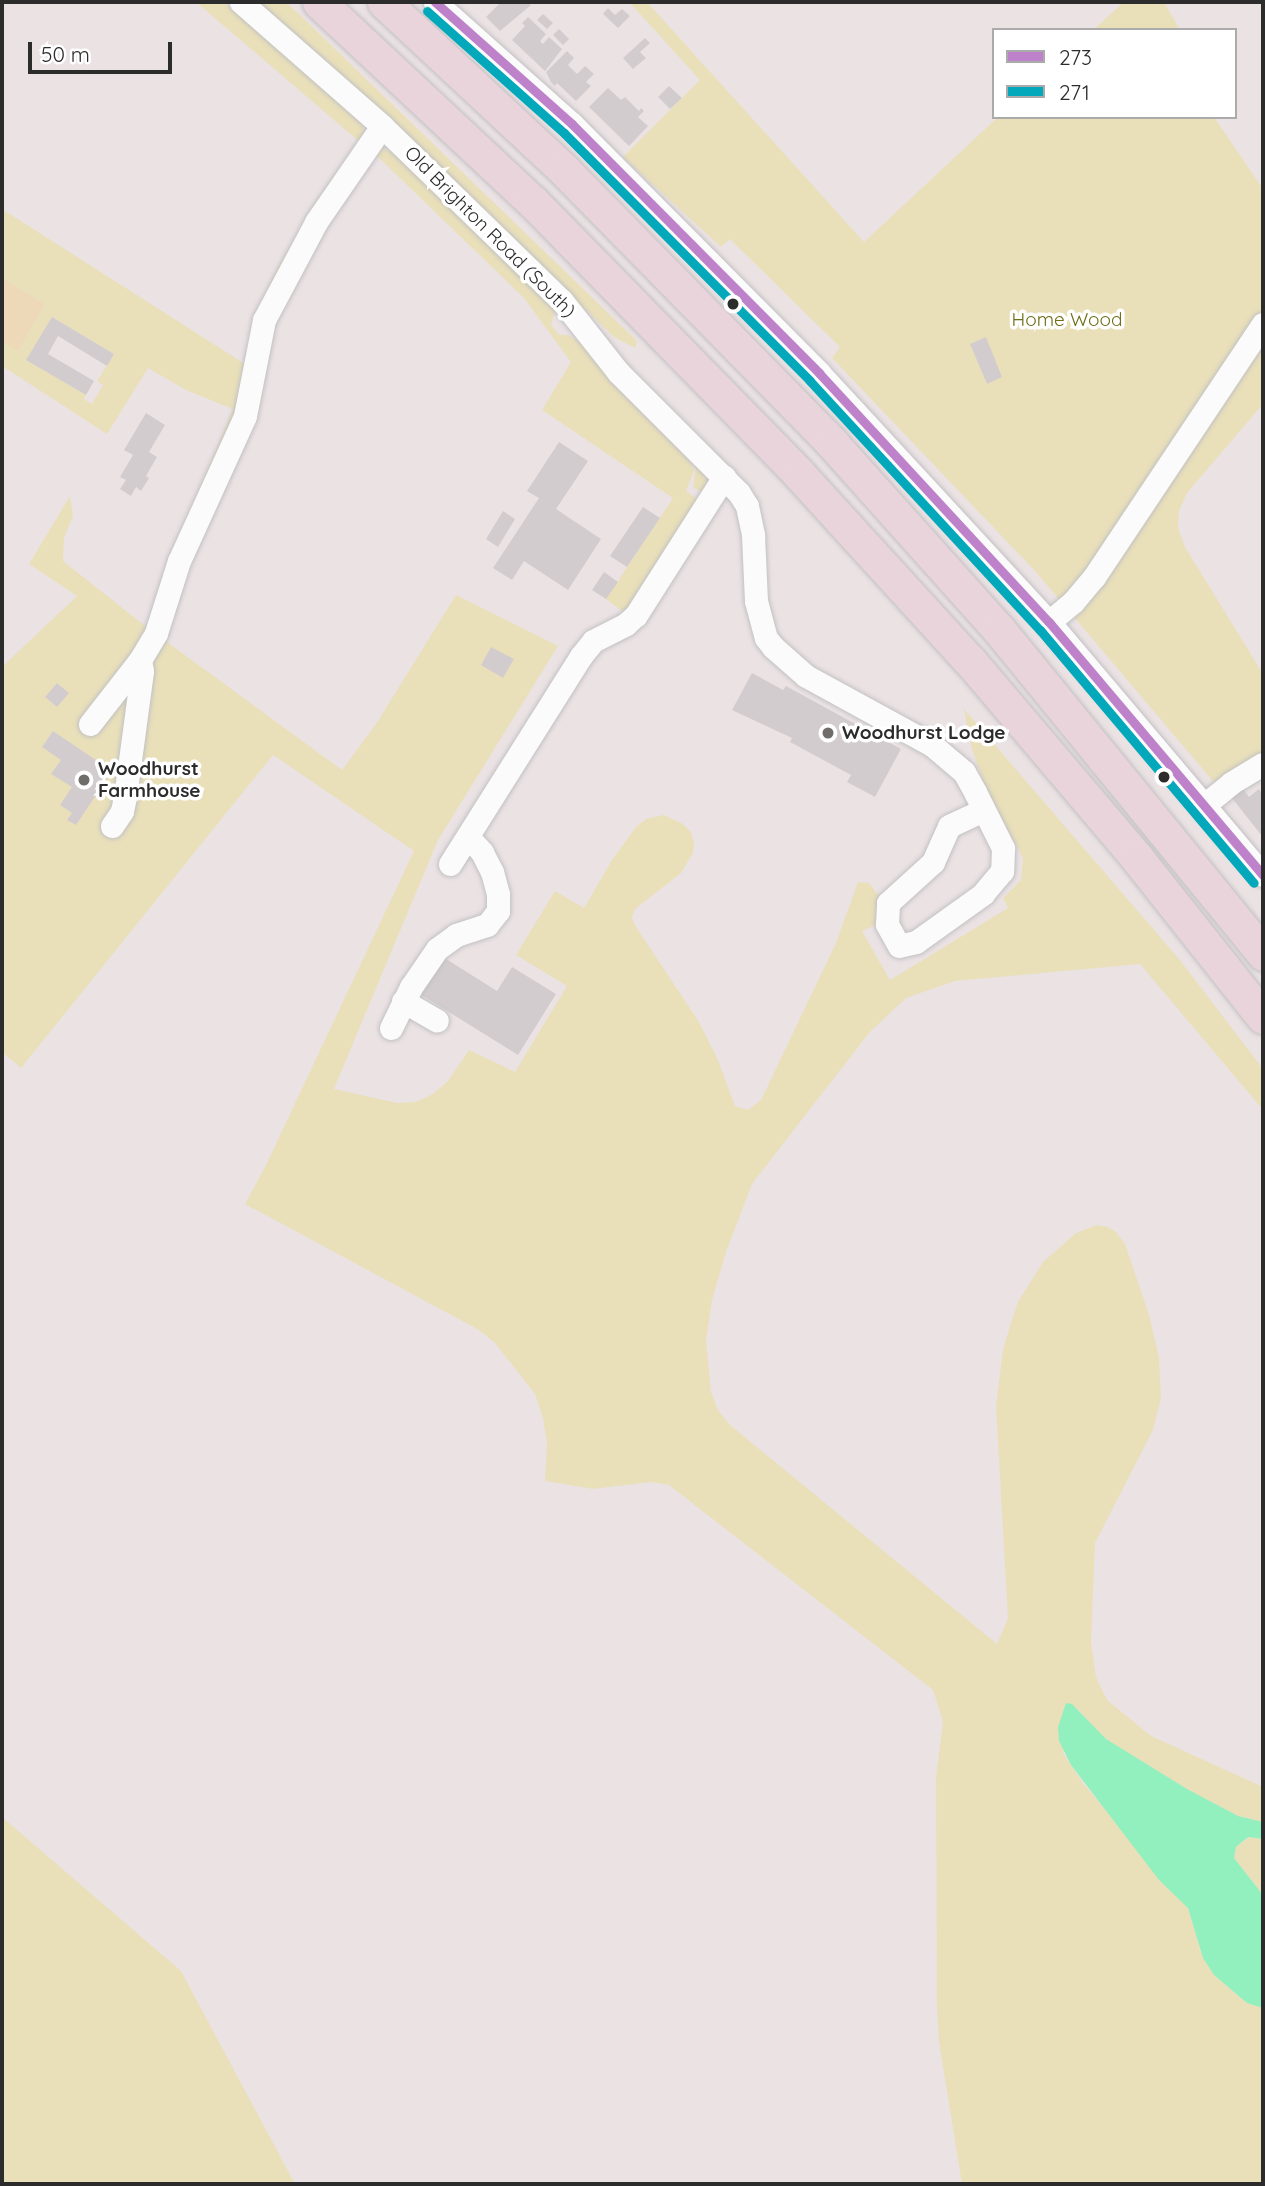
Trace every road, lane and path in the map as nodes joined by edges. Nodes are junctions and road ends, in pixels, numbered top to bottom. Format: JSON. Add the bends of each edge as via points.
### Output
{"nodes":[{"id":1,"x":241,"y":2,"type":"edge"},
{"id":2,"x":319,"y":2,"type":"edge"},
{"id":3,"x":384,"y":2,"type":"edge"},
{"id":4,"x":435,"y":2,"type":"edge"},
{"id":5,"x":382,"y":126,"type":"junction"},
{"id":6,"x":1263,"y":324,"type":"edge"},
{"id":7,"x":724,"y":477,"type":"junction"},
{"id":8,"x":1049,"y":622,"type":"junction"},
{"id":9,"x":140,"y":660,"type":"junction"},
{"id":10,"x":90,"y":724,"type":"dead end"},
{"id":11,"x":1263,"y":764,"type":"edge"},
{"id":12,"x":1127,"y":784,"type":"junction"},
{"id":13,"x":1203,"y":806,"type":"junction"},
{"id":14,"x":984,"y":810,"type":"junction"},
{"id":15,"x":112,"y":826,"type":"dead end"},
{"id":16,"x":468,"y":838,"type":"junction"},
{"id":17,"x":450,"y":864,"type":"dead end"},
{"id":18,"x":1263,"y":875,"type":"edge"},
{"id":19,"x":1263,"y":929,"type":"edge"},
{"id":20,"x":1263,"y":954,"type":"edge"},
{"id":21,"x":403,"y":1002,"type":"junction"},
{"id":22,"x":1263,"y":1017,"type":"edge"},
{"id":23,"x":437,"y":1021,"type":"dead end"},
{"id":24,"x":391,"y":1028,"type":"dead end"}],
"edges":[{"from":1,"to":5,"type":"street","name":"Old Brighton Road (South)"},
{"from":2,"to":22,"type":"highway","via":[[533,202],[825,502],[979,671]]},
{"from":3,"to":12,"type":"highway","via":[[565,170],[797,406],[1000,631]]},
{"from":4,"to":8,"type":"street","via":[[572,124],[714,263]]},
{"from":5,"to":7,"type":"street","name":"Old Brighton Road (South)","via":[[562,300],[618,372]]},
{"from":5,"to":9,"type":"street","via":[[316,222],[272,300],[260,333],[245,416]]},
{"from":6,"to":8,"type":"street","via":[[1094,576]]},
{"from":7,"to":14,"type":"street","name":"Old Brighton Road (South)","via":[[747,506],[756,601],[773,647],[807,676],[941,751],[964,772]]},
{"from":7,"to":16,"type":"street","via":[[636,615],[593,640],[581,656]]},
{"from":8,"to":13,"type":"street"},
{"from":9,"to":10,"type":"street"},
{"from":9,"to":15,"type":"street","via":[[125,797]]},
{"from":11,"to":13,"type":"street"},
{"from":12,"to":19,"type":"highway"},
{"from":12,"to":20,"type":"highway"},
{"from":13,"to":18,"type":"street"},
{"from":14,"to":14,"type":"street","name":"Old Brighton Road (South)","via":[[949,826],[933,862],[888,903],[887,924],[899,946],[916,943],[1000,876],[1005,854]]},
{"from":16,"to":17,"type":"street"},
{"from":16,"to":21,"type":"street","via":[[492,872],[499,894],[498,911],[487,925],[456,935],[437,949]]},
{"from":21,"to":23,"type":"street"},
{"from":21,"to":24,"type":"street"}]}
